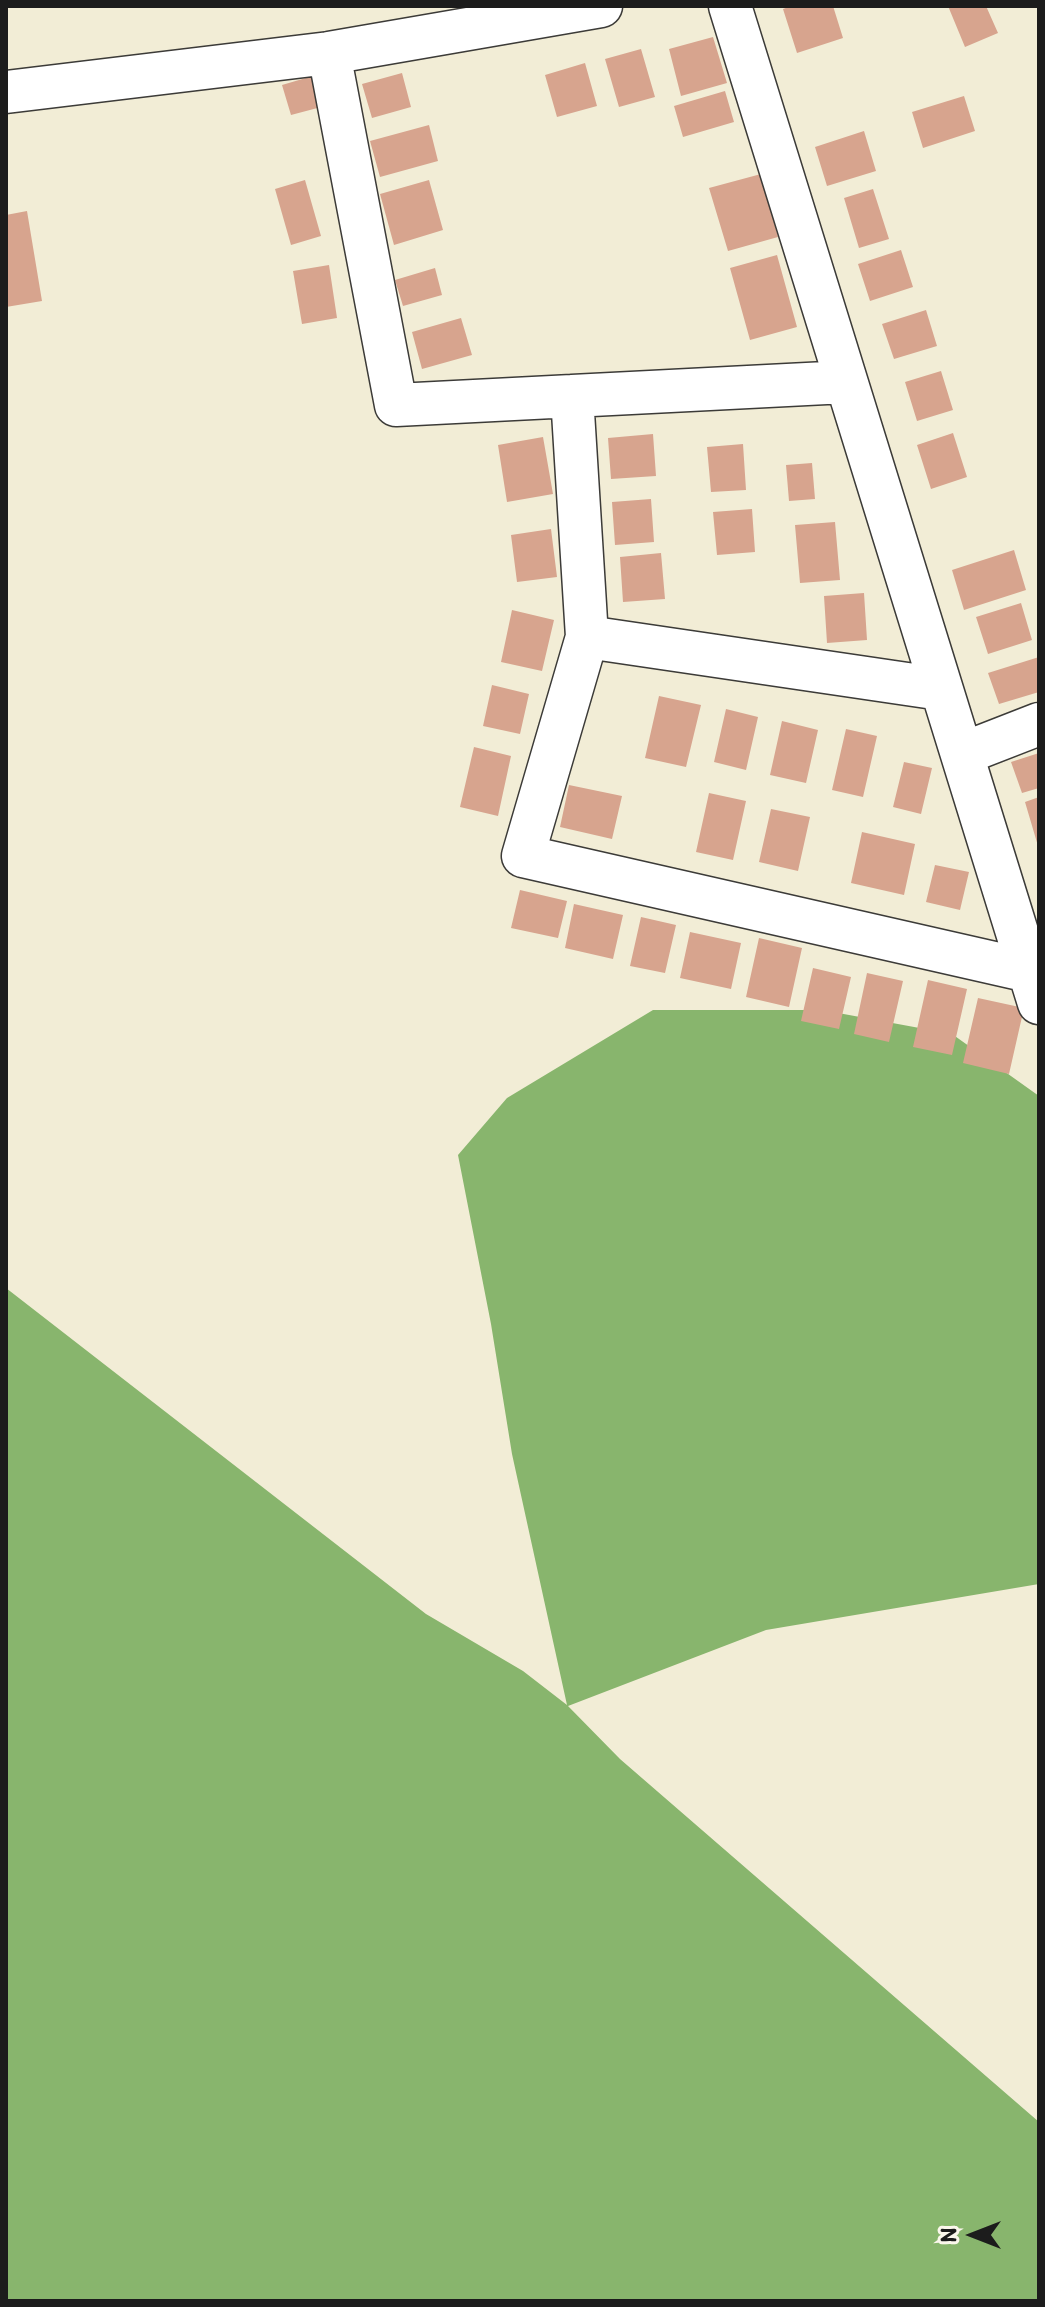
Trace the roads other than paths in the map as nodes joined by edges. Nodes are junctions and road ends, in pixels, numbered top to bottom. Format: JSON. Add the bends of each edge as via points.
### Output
{"nodes":[{"id":1,"x":601,"y":6,"type":"edge"},
{"id":2,"x":730,"y":6,"type":"edge"},
{"id":3,"x":329,"y":53,"type":"junction"},
{"id":4,"x":6,"y":92,"type":"edge"},
{"id":5,"x":846,"y":382,"type":"junction"},
{"id":6,"x":572,"y":396,"type":"junction"},
{"id":7,"x":587,"y":637,"type":"junction"},
{"id":8,"x":941,"y":689,"type":"junction"},
{"id":9,"x":1039,"y":724,"type":"edge"},
{"id":10,"x":962,"y":754,"type":"junction"},
{"id":11,"x":1034,"y":987,"type":"edge"}],
"edges":[{"from":1,"to":3,"type":"street"},
{"from":2,"to":5,"type":"street"},
{"from":3,"to":4,"type":"street"},
{"from":3,"to":6,"type":"street","via":[[396,405]]},
{"from":5,"to":6,"type":"street"},
{"from":5,"to":8,"type":"street"},
{"from":6,"to":7,"type":"street"},
{"from":7,"to":8,"type":"street"},
{"from":7,"to":11,"type":"street","via":[[523,856]]},
{"from":8,"to":10,"type":"street"},
{"from":9,"to":10,"type":"street"},
{"from":10,"to":11,"type":"street"}]}
